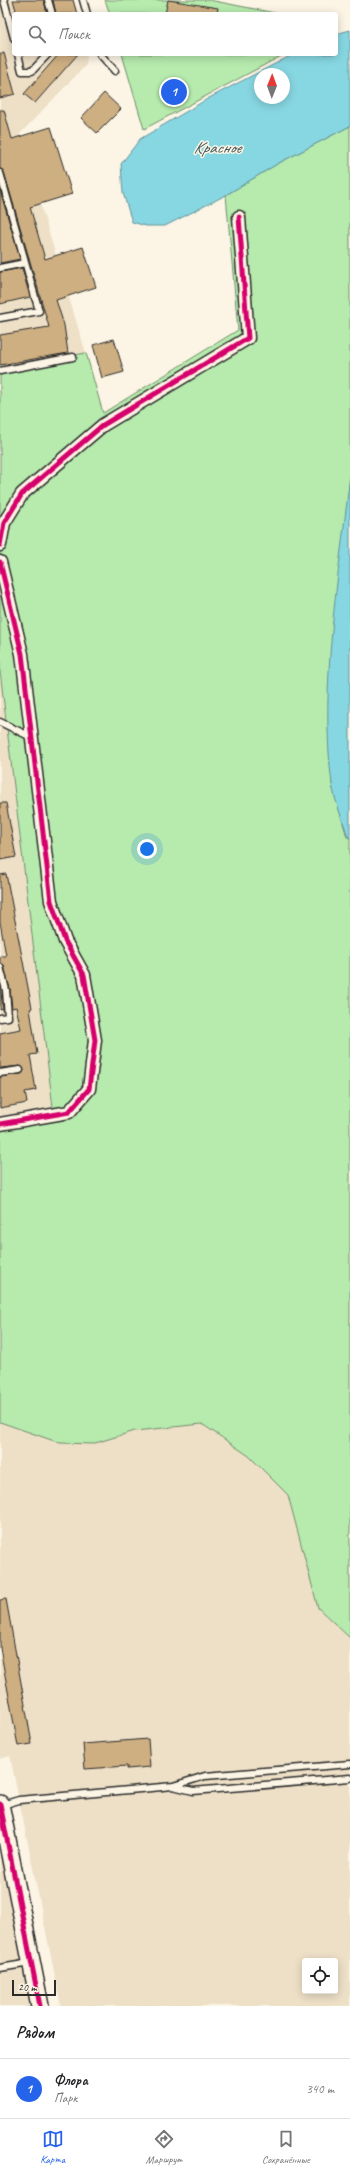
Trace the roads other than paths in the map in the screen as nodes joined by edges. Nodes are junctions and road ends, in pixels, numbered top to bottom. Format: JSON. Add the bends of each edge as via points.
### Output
{"nodes":[{"id":1,"x":4,"y":0,"type":"edge"},
{"id":2,"x":48,"y":0,"type":"edge"},
{"id":3,"x":83,"y":0,"type":"edge"},
{"id":4,"x":51,"y":12,"type":"edge"},
{"id":5,"x":86,"y":12,"type":"edge"},
{"id":6,"x":12,"y":30,"type":"edge"},
{"id":7,"x":18,"y":56,"type":"edge"},
{"id":8,"x":46,"y":56,"type":"edge"},
{"id":9,"x":102,"y":56,"type":"edge"},
{"id":10,"x":115,"y":71,"type":"dead end"},
{"id":11,"x":0,"y":173,"type":"edge"},
{"id":12,"x":239,"y":217,"type":"dead end"},
{"id":13,"x":25,"y":263,"type":"junction"},
{"id":14,"x":0,"y":268,"type":"edge"},
{"id":15,"x":0,"y":318,"type":"edge"},
{"id":16,"x":73,"y":357,"type":"dead end"},
{"id":17,"x":0,"y":371,"type":"edge"},
{"id":18,"x":0,"y":545,"type":"edge"},
{"id":19,"x":0,"y":562,"type":"edge"},
{"id":20,"x":0,"y":722,"type":"edge"},
{"id":21,"x":31,"y":737,"type":"junction"},
{"id":22,"x":0,"y":967,"type":"edge"},
{"id":23,"x":0,"y":1018,"type":"edge"},
{"id":24,"x":20,"y":1070,"type":"dead end"},
{"id":25,"x":0,"y":1073,"type":"edge"},
{"id":26,"x":0,"y":1124,"type":"edge"},
{"id":27,"x":350,"y":1764,"type":"edge"},
{"id":28,"x":350,"y":1778,"type":"edge"},
{"id":29,"x":173,"y":1786,"type":"junction"},
{"id":30,"x":0,"y":1805,"type":"edge"},
{"id":31,"x":31,"y":1963,"type":"junction"},
{"id":32,"x":0,"y":1968,"type":"edge"},
{"id":33,"x":40,"y":2006,"type":"edge"}],
"edges":[{"from":1,"to":6,"type":"lane"},
{"from":2,"to":4,"type":"lane"},
{"from":3,"to":5,"type":"lane"},
{"from":7,"to":8,"type":"lane","via":[[22,71],[32,71]]},
{"from":9,"to":10,"type":"lane"},
{"from":11,"to":13,"type":"lane"},
{"from":12,"to":18,"type":"street","via":[[248,338],[103,425],[22,494],[4,523]]},
{"from":13,"to":14,"type":"lane"},
{"from":13,"to":15,"type":"lane","via":[[40,311]]},
{"from":16,"to":17,"type":"lane"},
{"from":19,"to":21,"type":"street","via":[[22,654]]},
{"from":20,"to":21,"type":"lane"},
{"from":21,"to":26,"type":"street","via":[[51,901],[65,941],[84,975],[95,1040],[89,1089],[70,1112]]},
{"from":22,"to":23,"type":"lane","via":[[6,990],[8,1017]]},
{"from":24,"to":25,"type":"lane"},
{"from":27,"to":29,"type":"lane","via":[[205,1776]]},
{"from":28,"to":29,"type":"lane","via":[[193,1791]]},
{"from":29,"to":30,"type":"lane","via":[[19,1800]]},
{"from":30,"to":31,"type":"street"},
{"from":31,"to":32,"type":"lane"},
{"from":31,"to":33,"type":"street"}]}
